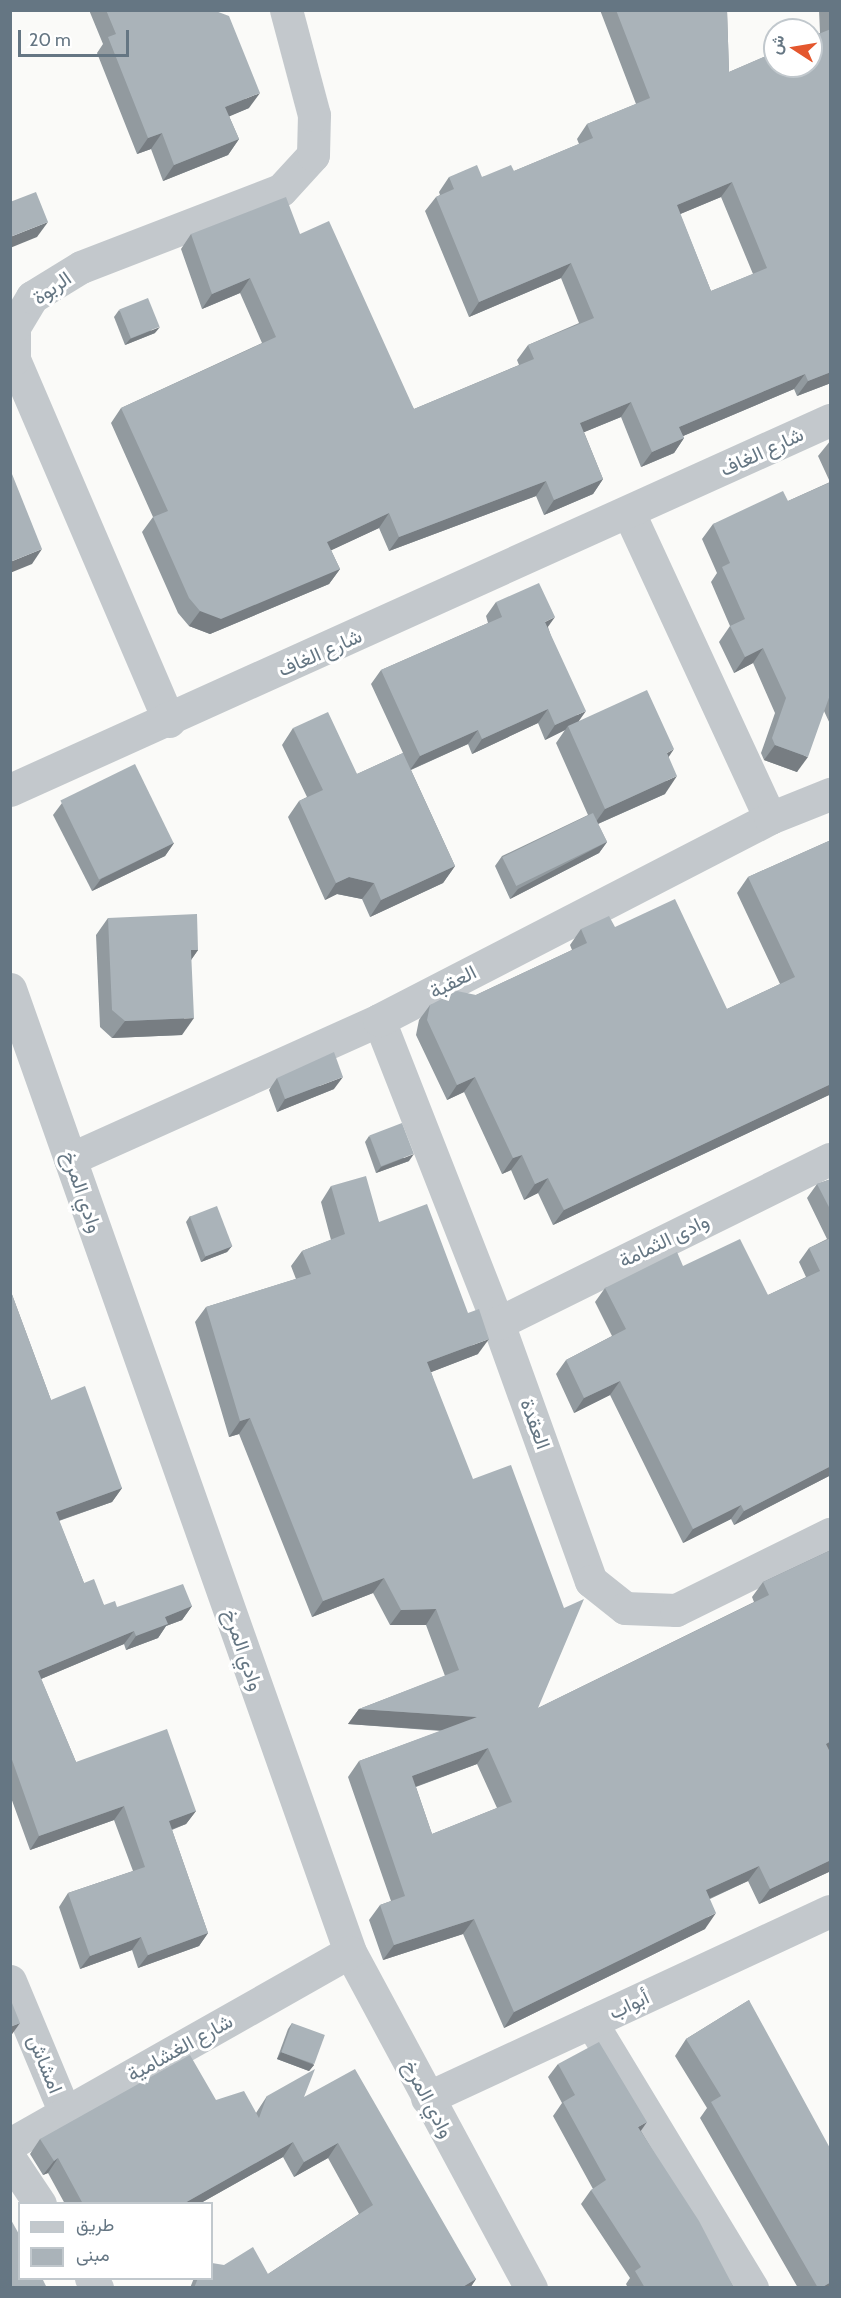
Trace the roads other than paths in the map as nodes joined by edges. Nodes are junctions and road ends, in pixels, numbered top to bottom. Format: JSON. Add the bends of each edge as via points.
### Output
{"nodes":[{"id":1,"x":286,"y":10,"type":"edge"},
{"id":2,"x":831,"y":420,"type":"edge"},
{"id":3,"x":629,"y":513,"type":"junction"},
{"id":4,"x":169,"y":721,"type":"junction"},
{"id":5,"x":10,"y":790,"type":"edge"},
{"id":6,"x":831,"y":794,"type":"edge"},
{"id":7,"x":770,"y":818,"type":"junction"},
{"id":8,"x":10,"y":989,"type":"edge"},
{"id":9,"x":379,"y":1020,"type":"junction"},
{"id":10,"x":70,"y":1159,"type":"junction"},
{"id":11,"x":831,"y":1159,"type":"edge"},
{"id":12,"x":498,"y":1323,"type":"junction"},
{"id":13,"x":831,"y":1534,"type":"edge"},
{"id":14,"x":831,"y":1911,"type":"edge"},
{"id":15,"x":350,"y":1952,"type":"junction"},
{"id":16,"x":10,"y":1981,"type":"edge"},
{"id":17,"x":591,"y":2022,"type":"junction"},
{"id":18,"x":427,"y":2098,"type":"junction"},
{"id":19,"x":65,"y":2113,"type":"junction"},
{"id":20,"x":10,"y":2144,"type":"edge"},
{"id":21,"x":10,"y":2159,"type":"edge"},
{"id":22,"x":39,"y":2202,"type":"edge"},
{"id":23,"x":531,"y":2288,"type":"edge"},
{"id":24,"x":752,"y":2288,"type":"edge"}],
"edges":[{"from":1,"to":4,"type":"street","name":"الربوة","via":[[314,115],[313,155],[281,190],[81,267],[32,297],[14,327],[14,358]]},
{"from":2,"to":3,"type":"street","name":"شارع الغاف"},
{"from":3,"to":4,"type":"street","name":"شارع الغاف"},
{"from":3,"to":7,"type":"street"},
{"from":4,"to":5,"type":"street","name":"شارع الغاف"},
{"from":6,"to":7,"type":"street","name":"العقبة"},
{"from":7,"to":9,"type":"street","name":"العقبة"},
{"from":8,"to":10,"type":"street","name":"وادي المرخ"},
{"from":9,"to":10,"type":"street","name":"العقبة"},
{"from":9,"to":12,"type":"street","name":"العقدة"},
{"from":10,"to":15,"type":"street","name":"وادي المرخ"},
{"from":11,"to":12,"type":"street","name":"وادى الثمامة"},
{"from":12,"to":13,"type":"street","name":"العقدة","via":[[591,1581],[625,1608],[676,1610]]},
{"from":14,"to":17,"type":"street","name":"أبواب"},
{"from":15,"to":18,"type":"street","name":"وادي المرخ"},
{"from":15,"to":19,"type":"street","name":"شارع الغشامية"},
{"from":16,"to":19,"type":"street","name":"امشاش"},
{"from":17,"to":18,"type":"street","name":"أبواب"},
{"from":17,"to":24,"type":"street"},
{"from":18,"to":23,"type":"street","name":"وادي المرخ"},
{"from":19,"to":20,"type":"street","name":"شارع الغشامية"},
{"from":21,"to":22,"type":"street"}]}
